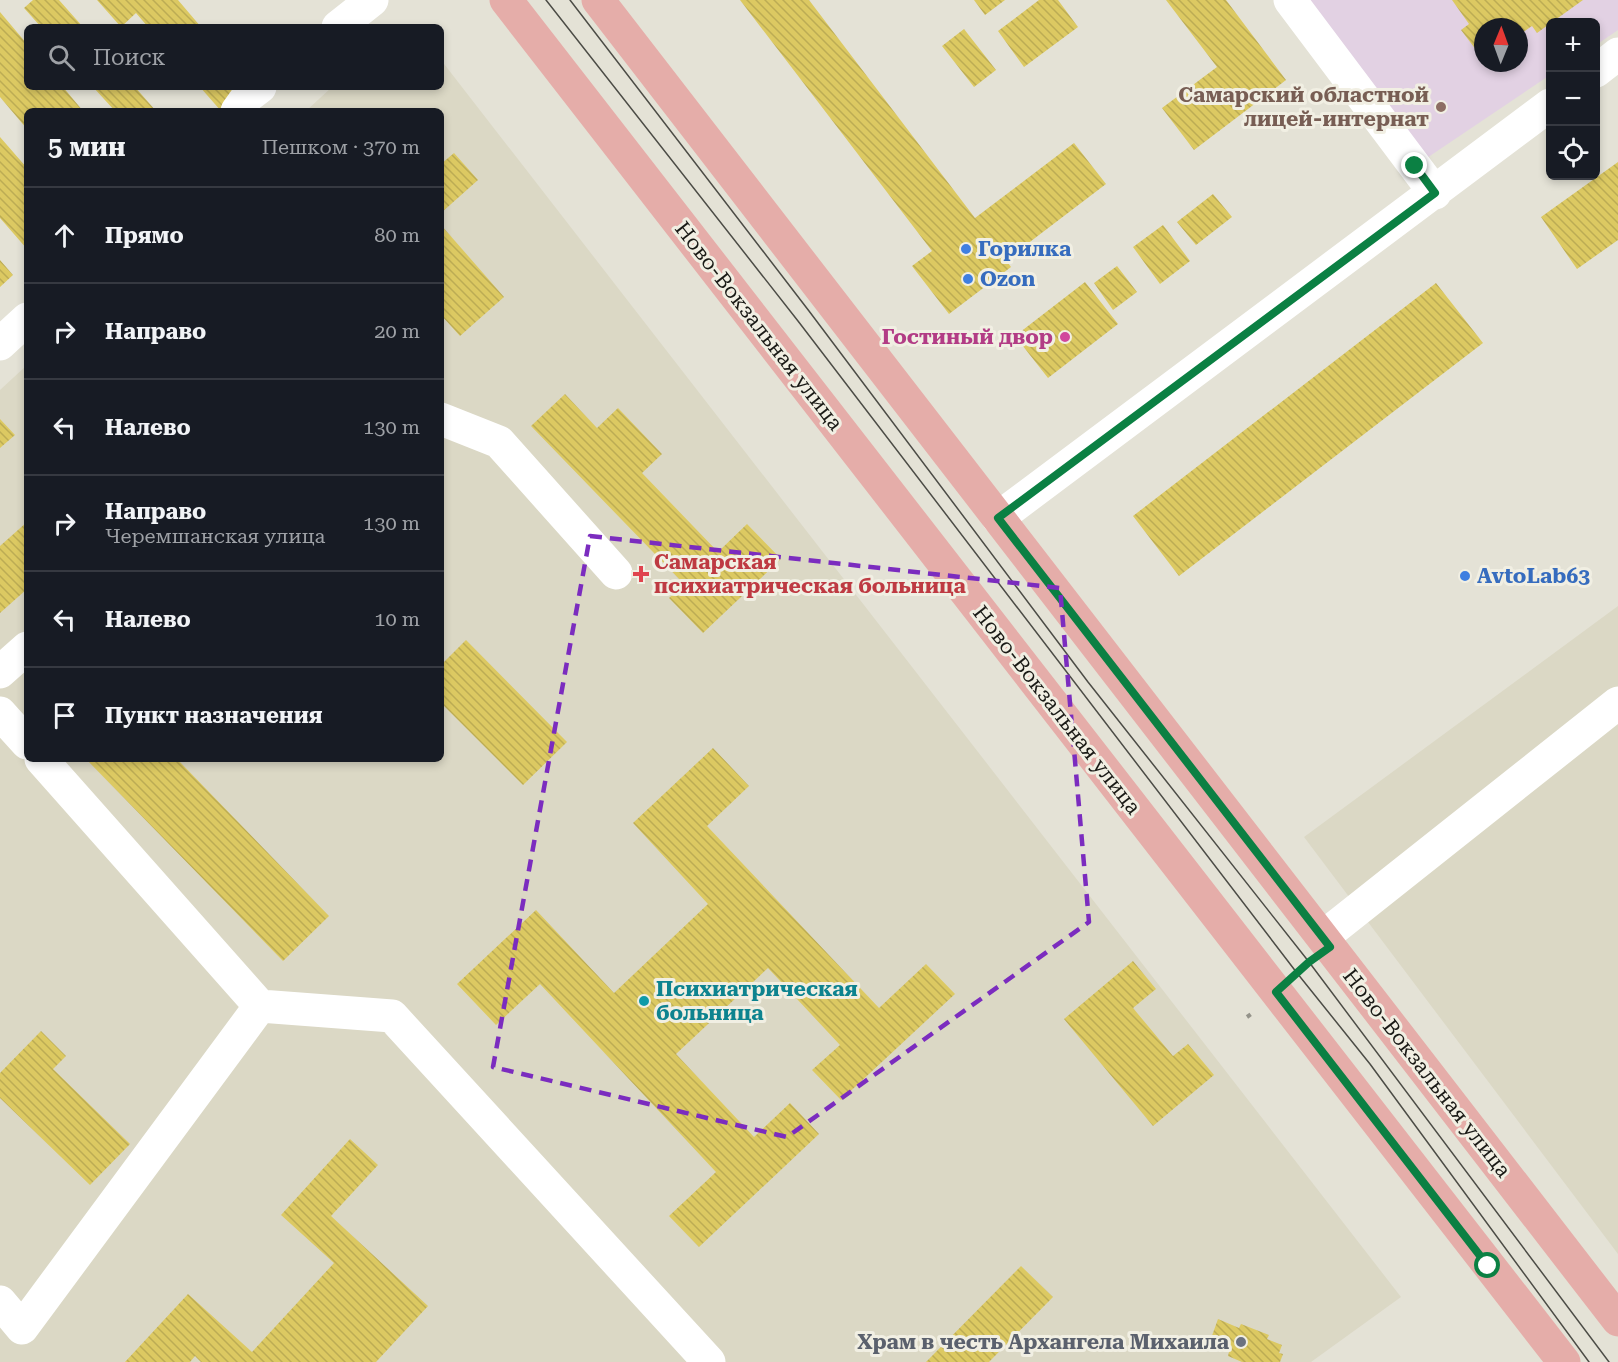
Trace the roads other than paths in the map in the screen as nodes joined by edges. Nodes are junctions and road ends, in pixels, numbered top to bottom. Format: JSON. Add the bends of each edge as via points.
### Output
{"nodes":[{"id":1,"x":372,"y":0,"type":"edge"},
{"id":2,"x":506,"y":0,"type":"edge"},
{"id":3,"x":598,"y":0,"type":"edge"},
{"id":4,"x":1290,"y":0,"type":"edge"},
{"id":5,"x":342,"y":24,"type":"edge"},
{"id":6,"x":1618,"y":54,"type":"edge"},
{"id":7,"x":1600,"y":68,"type":"edge"},
{"id":8,"x":256,"y":90,"type":"edge"},
{"id":9,"x":239,"y":108,"type":"edge"},
{"id":10,"x":1546,"y":109,"type":"edge"},
{"id":11,"x":1435,"y":193,"type":"junction"},
{"id":12,"x":24,"y":323,"type":"edge"},
{"id":13,"x":0,"y":344,"type":"edge"},
{"id":14,"x":444,"y":420,"type":"edge"},
{"id":15,"x":998,"y":518,"type":"junction"},
{"id":16,"x":616,"y":573,"type":"dead end"},
{"id":17,"x":24,"y":651,"type":"edge"},
{"id":18,"x":0,"y":672,"type":"edge"},
{"id":19,"x":1618,"y":703,"type":"edge"},
{"id":20,"x":0,"y":713,"type":"edge"},
{"id":21,"x":24,"y":740,"type":"edge"},
{"id":22,"x":44,"y":762,"type":"edge"},
{"id":23,"x":1323,"y":937,"type":"junction"},
{"id":24,"x":260,"y":1006,"type":"junction"},
{"id":25,"x":0,"y":1302,"type":"edge"},
{"id":26,"x":1618,"y":1320,"type":"edge"},
{"id":27,"x":709,"y":1362,"type":"edge"},
{"id":28,"x":1564,"y":1362,"type":"edge"}],
"edges":[{"from":1,"to":5,"type":"street"},
{"from":2,"to":28,"type":"main road","name":"Ново-Вокзальная улица"},
{"from":3,"to":15,"type":"main road","name":"Ново-Вокзальная улица"},
{"from":4,"to":11,"type":"street"},
{"from":6,"to":7,"type":"street"},
{"from":8,"to":9,"type":"street"},
{"from":10,"to":11,"type":"street"},
{"from":11,"to":15,"type":"street"},
{"from":12,"to":13,"type":"street"},
{"from":14,"to":16,"type":"street","via":[[499,442]]},
{"from":15,"to":23,"type":"main road","name":"Ново-Вокзальная улица"},
{"from":17,"to":18,"type":"street"},
{"from":19,"to":23,"type":"street"},
{"from":20,"to":21,"type":"street"},
{"from":22,"to":24,"type":"street"},
{"from":23,"to":26,"type":"main road","name":"Ново-Вокзальная улица"},
{"from":24,"to":25,"type":"street","via":[[22,1328]]},
{"from":24,"to":27,"type":"street","via":[[392,1016]]}]}
